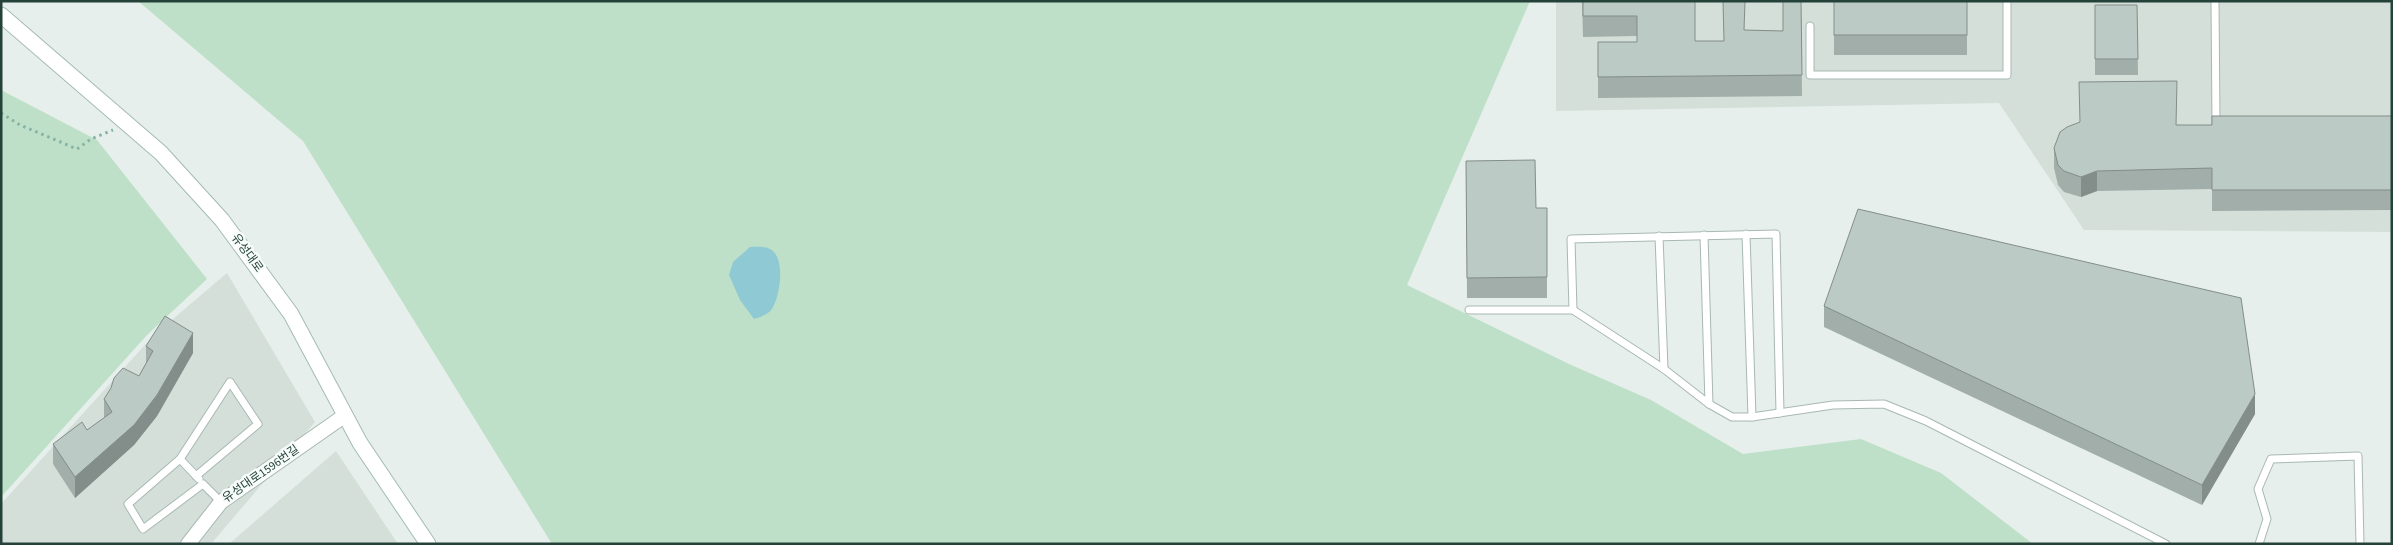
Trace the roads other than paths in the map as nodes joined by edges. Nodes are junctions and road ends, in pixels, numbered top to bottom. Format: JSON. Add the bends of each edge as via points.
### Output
{"nodes":[{"id":1,"x":2007,"y":1,"type":"edge"},
{"id":2,"x":2215,"y":1,"type":"edge"},
{"id":3,"x":1,"y":14,"type":"edge"},
{"id":4,"x":1810,"y":26,"type":"dead end"},
{"id":5,"x":2226,"y":125,"type":"edge"},
{"id":6,"x":1746,"y":234,"type":"junction"},
{"id":7,"x":1704,"y":235,"type":"junction"},
{"id":8,"x":1659,"y":236,"type":"junction"},
{"id":9,"x":1469,"y":310,"type":"dead end"},
{"id":10,"x":1573,"y":310,"type":"junction"},
{"id":11,"x":1664,"y":369,"type":"junction"},
{"id":12,"x":1709,"y":404,"type":"junction"},
{"id":13,"x":1780,"y":413,"type":"junction"},
{"id":14,"x":344,"y":416,"type":"junction"},
{"id":15,"x":1752,"y":417,"type":"junction"},
{"id":16,"x":180,"y":459,"type":"junction"},
{"id":17,"x":196,"y":476,"type":"junction"},
{"id":18,"x":203,"y":484,"type":"junction"},
{"id":19,"x":221,"y":502,"type":"junction"},
{"id":20,"x":188,"y":544,"type":"edge"},
{"id":21,"x":428,"y":544,"type":"edge"},
{"id":22,"x":2166,"y":544,"type":"edge"},
{"id":23,"x":2259,"y":544,"type":"edge"},
{"id":24,"x":2360,"y":544,"type":"edge"}],
"edges":[{"from":1,"to":4,"type":"lane","via":[[2007,75],[1810,75]]},
{"from":2,"to":5,"type":"lane","via":[[2216,125]]},
{"from":3,"to":14,"type":"main road","name":"유성대로","via":[[161,153],[222,220],[290,314]]},
{"from":6,"to":7,"type":"lane"},
{"from":6,"to":13,"type":"lane","via":[[1776,234]]},
{"from":6,"to":15,"type":"lane"},
{"from":7,"to":8,"type":"lane"},
{"from":7,"to":12,"type":"lane"},
{"from":8,"to":10,"type":"lane","via":[[1571,239]]},
{"from":8,"to":11,"type":"lane"},
{"from":9,"to":10,"type":"lane"},
{"from":10,"to":11,"type":"lane"},
{"from":11,"to":12,"type":"lane"},
{"from":12,"to":15,"type":"lane","via":[[1732,416]]},
{"from":13,"to":15,"type":"lane"},
{"from":13,"to":22,"type":"lane","via":[[1833,405],[1884,404],[1926,421]]},
{"from":14,"to":19,"type":"street","name":"유성대로1596번길"},
{"from":14,"to":21,"type":"main road","name":"유성대로"},
{"from":16,"to":17,"type":"lane"},
{"from":16,"to":17,"type":"lane","via":[[230,382],[258,424]]},
{"from":16,"to":18,"type":"lane","via":[[128,504],[143,529]]},
{"from":17,"to":18,"type":"lane"},
{"from":18,"to":19,"type":"lane"},
{"from":19,"to":20,"type":"street","name":"유성대로1596번길"},
{"from":23,"to":24,"type":"lane","via":[[2266,519],[2258,489],[2271,459],[2358,456]]}]}
